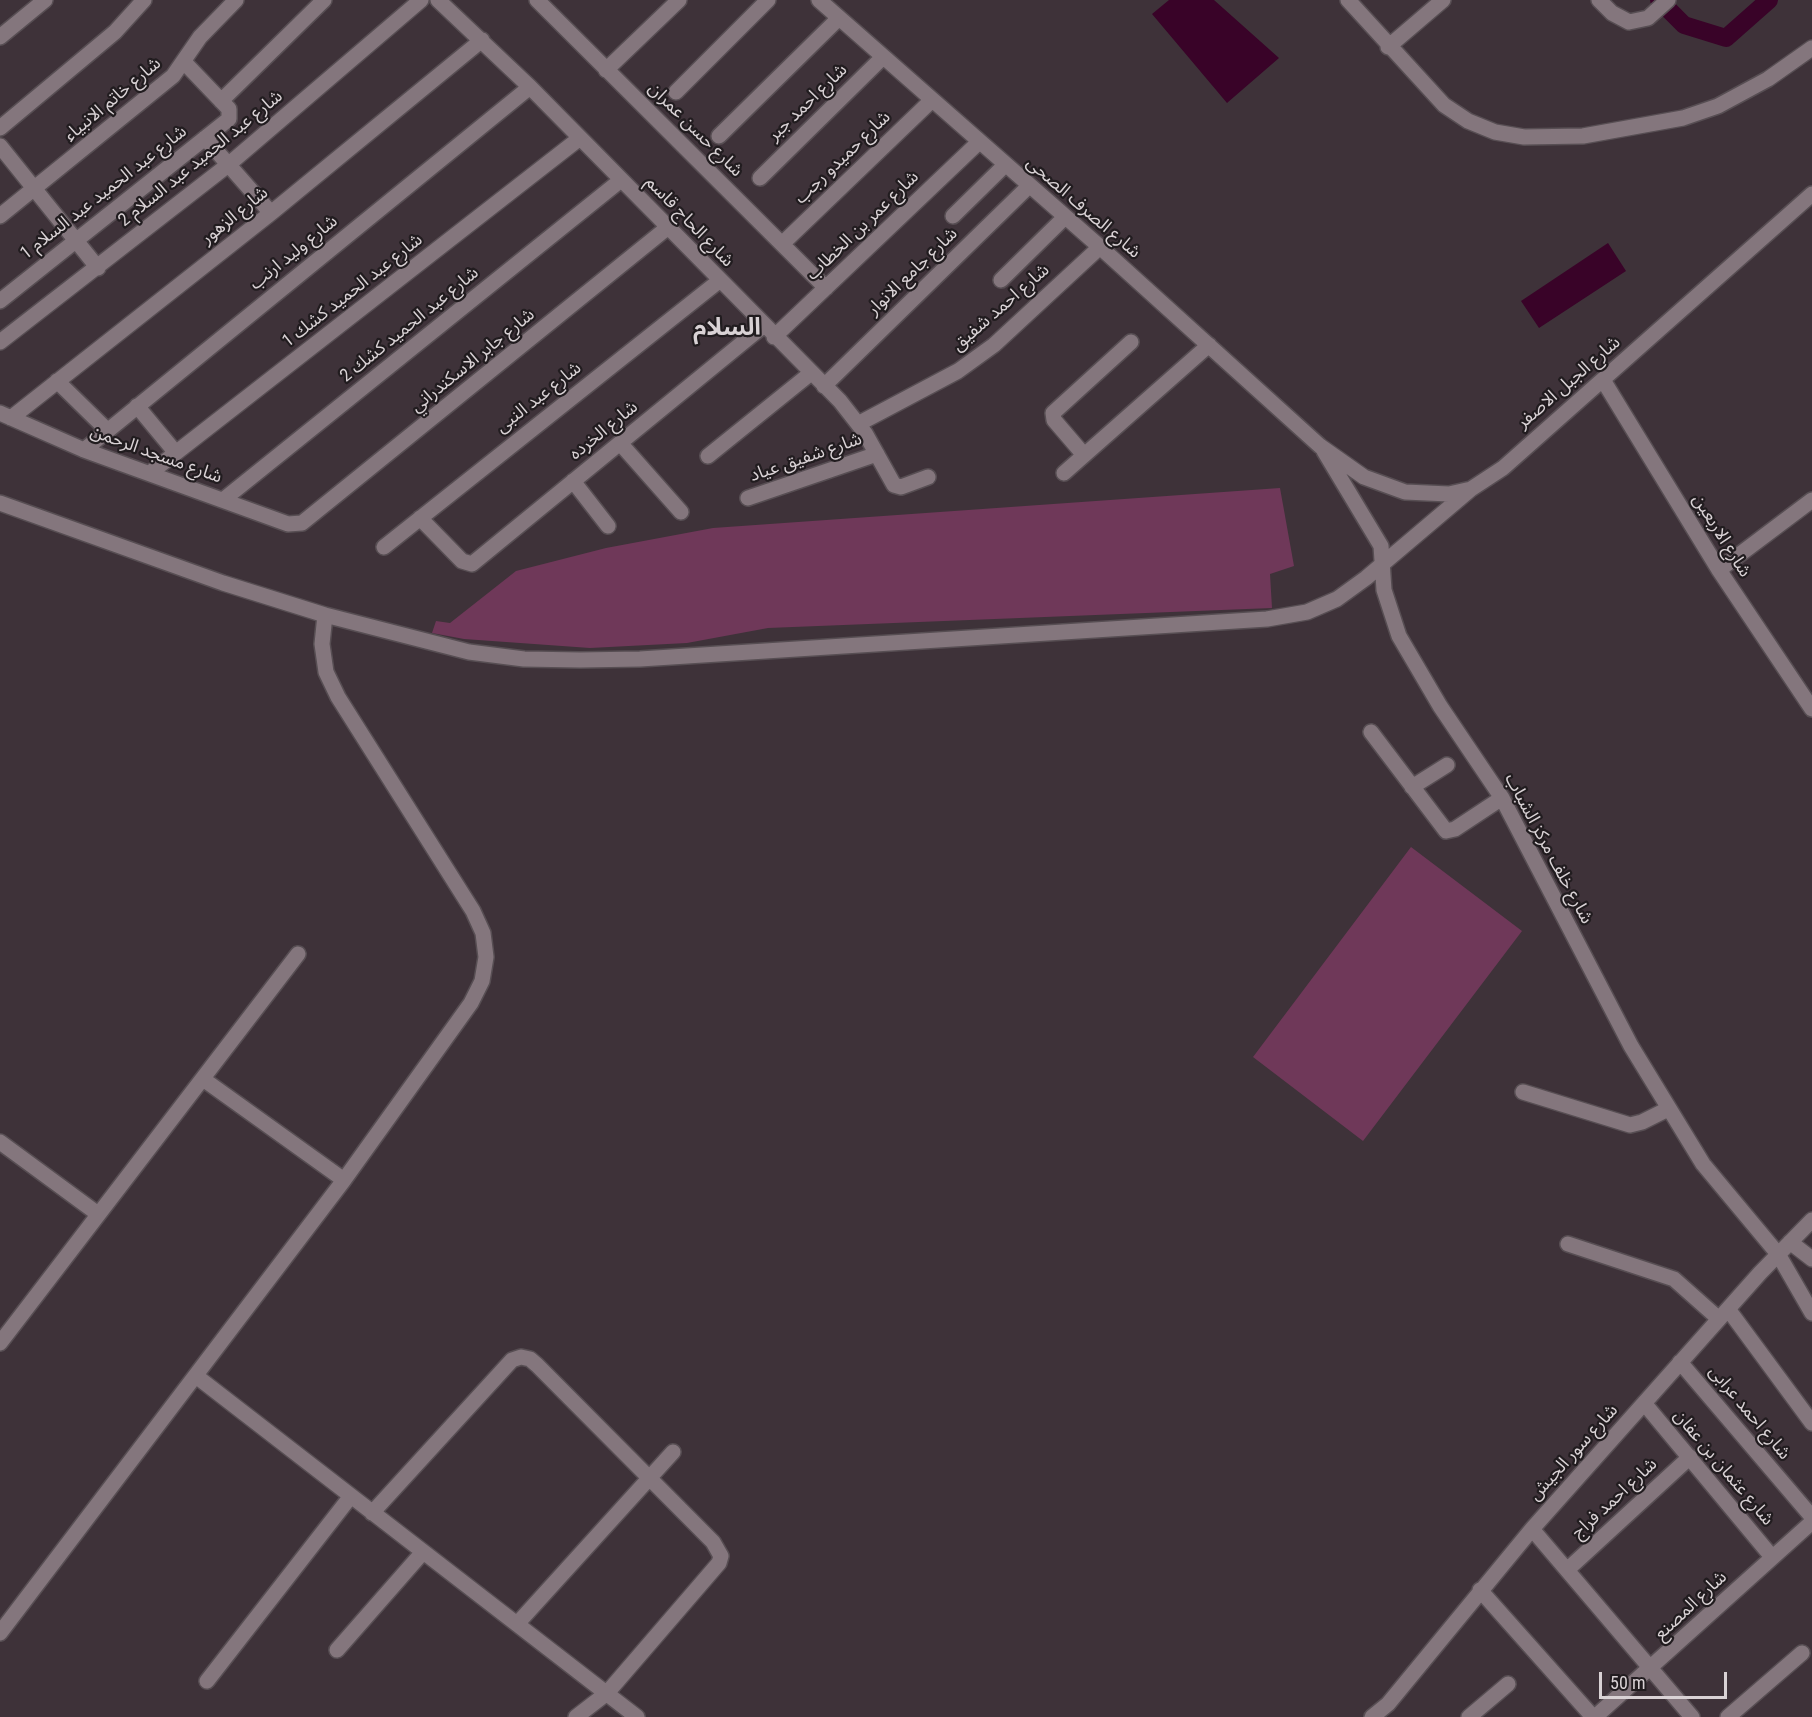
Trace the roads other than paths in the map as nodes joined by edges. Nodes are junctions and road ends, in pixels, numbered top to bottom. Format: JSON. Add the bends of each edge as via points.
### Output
{"nodes":[{"id":1,"x":45,"y":0,"type":"edge"},
{"id":2,"x":144,"y":0,"type":"edge"},
{"id":3,"x":236,"y":0,"type":"edge"},
{"id":4,"x":324,"y":0,"type":"edge"},
{"id":5,"x":421,"y":0,"type":"edge"},
{"id":6,"x":438,"y":0,"type":"edge"},
{"id":7,"x":537,"y":0,"type":"edge"},
{"id":8,"x":679,"y":0,"type":"edge"},
{"id":9,"x":768,"y":0,"type":"edge"},
{"id":10,"x":819,"y":0,"type":"edge"},
{"id":11,"x":1348,"y":0,"type":"edge"},
{"id":12,"x":1443,"y":0,"type":"edge"},
{"id":13,"x":1599,"y":0,"type":"edge"},
{"id":14,"x":1668,"y":0,"type":"edge"},
{"id":15,"x":839,"y":18,"type":"junction"},
{"id":16,"x":0,"y":37,"type":"edge"},
{"id":17,"x":482,"y":40,"type":"junction"},
{"id":18,"x":1388,"y":46,"type":"junction"},
{"id":19,"x":1812,"y":48,"type":"edge"},
{"id":20,"x":883,"y":57,"type":"junction"},
{"id":21,"x":184,"y":62,"type":"junction"},
{"id":22,"x":606,"y":70,"type":"junction"},
{"id":23,"x":530,"y":87,"type":"junction"},
{"id":24,"x":676,"y":92,"type":"dead end"},
{"id":25,"x":932,"y":100,"type":"junction"},
{"id":26,"x":221,"y":101,"type":"junction"},
{"id":27,"x":0,"y":128,"type":"edge"},
{"id":28,"x":719,"y":136,"type":"dead end"},
{"id":29,"x":205,"y":138,"type":"junction"},
{"id":30,"x":580,"y":138,"type":"junction"},
{"id":31,"x":979,"y":142,"type":"junction"},
{"id":32,"x":0,"y":146,"type":"edge"},
{"id":33,"x":228,"y":165,"type":"junction"},
{"id":34,"x":1005,"y":165,"type":"junction"},
{"id":35,"x":760,"y":178,"type":"dead end"},
{"id":36,"x":621,"y":180,"type":"junction"},
{"id":37,"x":1029,"y":186,"type":"junction"},
{"id":38,"x":34,"y":190,"type":"junction"},
{"id":39,"x":1812,"y":194,"type":"edge"},
{"id":40,"x":271,"y":213,"type":"junction"},
{"id":41,"x":0,"y":216,"type":"edge"},
{"id":42,"x":953,"y":216,"type":"dead end"},
{"id":43,"x":1065,"y":217,"type":"junction"},
{"id":44,"x":667,"y":228,"type":"junction"},
{"id":45,"x":76,"y":241,"type":"junction"},
{"id":46,"x":782,"y":244,"type":"junction"},
{"id":47,"x":1100,"y":247,"type":"junction"},
{"id":48,"x":98,"y":268,"type":"junction"},
{"id":49,"x":1001,"y":280,"type":"dead end"},
{"id":50,"x":719,"y":281,"type":"junction"},
{"id":51,"x":826,"y":288,"type":"junction"},
{"id":52,"x":0,"y":301,"type":"edge"},
{"id":53,"x":769,"y":332,"type":"junction"},
{"id":54,"x":0,"y":342,"type":"edge"},
{"id":55,"x":1131,"y":342,"type":"dead end"},
{"id":56,"x":1209,"y":345,"type":"junction"},
{"id":57,"x":811,"y":373,"type":"junction"},
{"id":58,"x":1602,"y":380,"type":"junction"},
{"id":59,"x":57,"y":381,"type":"junction"},
{"id":60,"x":824,"y":386,"type":"junction"},
{"id":61,"x":137,"y":406,"type":"junction"},
{"id":62,"x":5,"y":416,"type":"edge"},
{"id":63,"x":858,"y":424,"type":"junction"},
{"id":64,"x":107,"y":430,"type":"junction"},
{"id":65,"x":620,"y":443,"type":"junction"},
{"id":66,"x":1320,"y":446,"type":"junction"},
{"id":67,"x":84,"y":450,"type":"junction"},
{"id":68,"x":176,"y":453,"type":"junction"},
{"id":69,"x":877,"y":454,"type":"junction"},
{"id":70,"x":1084,"y":455,"type":"junction"},
{"id":71,"x":708,"y":456,"type":"dead end"},
{"id":72,"x":150,"y":473,"type":"junction"},
{"id":73,"x":1064,"y":473,"type":"dead end"},
{"id":74,"x":928,"y":477,"type":"dead end"},
{"id":75,"x":573,"y":481,"type":"junction"},
{"id":76,"x":1471,"y":489,"type":"junction"},
{"id":77,"x":748,"y":498,"type":"dead end"},
{"id":78,"x":223,"y":500,"type":"junction"},
{"id":79,"x":1812,"y":500,"type":"edge"},
{"id":80,"x":0,"y":503,"type":"edge"},
{"id":81,"x":681,"y":512,"type":"dead end"},
{"id":82,"x":420,"y":518,"type":"junction"},
{"id":83,"x":302,"y":523,"type":"joint"},
{"id":84,"x":608,"y":526,"type":"dead end"},
{"id":85,"x":384,"y":547,"type":"dead end"},
{"id":86,"x":1382,"y":566,"type":"junction"},
{"id":87,"x":1719,"y":570,"type":"junction"},
{"id":88,"x":325,"y":615,"type":"junction"},
{"id":89,"x":1812,"y":710,"type":"edge"},
{"id":90,"x":1371,"y":732,"type":"dead end"},
{"id":91,"x":1447,"y":765,"type":"dead end"},
{"id":92,"x":1413,"y":787,"type":"junction"},
{"id":93,"x":1502,"y":798,"type":"junction"},
{"id":94,"x":298,"y":954,"type":"dead end"},
{"id":95,"x":203,"y":1078,"type":"junction"},
{"id":96,"x":1523,"y":1092,"type":"dead end"},
{"id":97,"x":1668,"y":1109,"type":"junction"},
{"id":98,"x":0,"y":1142,"type":"edge"},
{"id":99,"x":344,"y":1180,"type":"junction"},
{"id":100,"x":98,"y":1214,"type":"junction"},
{"id":101,"x":1812,"y":1220,"type":"edge"},
{"id":102,"x":1790,"y":1242,"type":"junction"},
{"id":103,"x":1569,"y":1244,"type":"dead end"},
{"id":104,"x":1778,"y":1254,"type":"junction"},
{"id":105,"x":1812,"y":1259,"type":"edge"},
{"id":106,"x":1812,"y":1313,"type":"edge"},
{"id":107,"x":1723,"y":1314,"type":"junction"},
{"id":108,"x":0,"y":1343,"type":"edge"},
{"id":109,"x":1680,"y":1362,"type":"junction"},
{"id":110,"x":196,"y":1376,"type":"junction"},
{"id":111,"x":1644,"y":1403,"type":"junction"},
{"id":112,"x":1812,"y":1424,"type":"edge"},
{"id":113,"x":673,"y":1452,"type":"dead end"},
{"id":114,"x":1690,"y":1457,"type":"junction"},
{"id":115,"x":650,"y":1478,"type":"junction"},
{"id":116,"x":351,"y":1496,"type":"junction"},
{"id":117,"x":372,"y":1513,"type":"junction"},
{"id":118,"x":1812,"y":1517,"type":"edge"},
{"id":119,"x":1812,"y":1522,"type":"edge"},
{"id":120,"x":1532,"y":1529,"type":"junction"},
{"id":121,"x":423,"y":1552,"type":"junction"},
{"id":122,"x":1772,"y":1557,"type":"junction"},
{"id":123,"x":1568,"y":1570,"type":"junction"},
{"id":124,"x":1480,"y":1590,"type":"junction"},
{"id":125,"x":517,"y":1624,"type":"junction"},
{"id":126,"x":0,"y":1633,"type":"edge"},
{"id":127,"x":337,"y":1650,"type":"dead end"},
{"id":128,"x":1802,"y":1653,"type":"dead end"},
{"id":129,"x":1652,"y":1668,"type":"junction"},
{"id":130,"x":207,"y":1681,"type":"dead end"},
{"id":131,"x":1508,"y":1684,"type":"dead end"},
{"id":132,"x":607,"y":1693,"type":"junction"},
{"id":133,"x":1388,"y":1704,"type":"junction"},
{"id":134,"x":576,"y":1717,"type":"edge"},
{"id":135,"x":637,"y":1717,"type":"edge"},
{"id":136,"x":1372,"y":1717,"type":"edge"},
{"id":137,"x":1398,"y":1717,"type":"edge"},
{"id":138,"x":1469,"y":1717,"type":"edge"},
{"id":139,"x":1594,"y":1717,"type":"edge"},
{"id":140,"x":1692,"y":1717,"type":"edge"},
{"id":141,"x":1728,"y":1717,"type":"edge"}],
"edges":[{"from":1,"to":16,"type":"street"},
{"from":2,"to":27,"type":"street","via":[[115,32]]},
{"from":3,"to":21,"type":"street","name":"شارع خاتم الانبياء","via":[[200,37]]},
{"from":4,"to":26,"type":"street"},
{"from":5,"to":33,"type":"street","name":"شارع عبد الحميد عبد السلام 2"},
{"from":6,"to":17,"type":"street","name":"شارع الحاج قاسم"},
{"from":7,"to":22,"type":"street","name":"شارع حسن عمران"},
{"from":8,"to":22,"type":"street"},
{"from":9,"to":24,"type":"street"},
{"from":10,"to":15,"type":"street","name":"شارع الصرف الصحى"},
{"from":11,"to":18,"type":"street"},
{"from":12,"to":18,"type":"street"},
{"from":13,"to":14,"type":"street","via":[[1629,22],[1648,18]]},
{"from":15,"to":20,"type":"street","name":"شارع الصرف الصحى"},
{"from":15,"to":28,"type":"street"},
{"from":17,"to":23,"type":"street","name":"شارع الحاج قاسم"},
{"from":17,"to":40,"type":"street","name":"شارع الزهور"},
{"from":18,"to":19,"type":"street","via":[[1444,105],[1495,132],[1524,137],[1583,136],[1683,118],[1719,106],[1758,85]]},
{"from":20,"to":25,"type":"street","name":"شارع الصرف الصحى"},
{"from":20,"to":35,"type":"street","name":"شارع احمد جبر"},
{"from":21,"to":26,"type":"street"},
{"from":21,"to":38,"type":"street","name":"شارع خاتم الانبياء","via":[[165,84]]},
{"from":22,"to":46,"type":"street","name":"شارع حسن عمران"},
{"from":23,"to":30,"type":"street","name":"شارع الحاج قاسم"},
{"from":23,"to":61,"type":"street","name":"شارع وليد ارنب"},
{"from":25,"to":31,"type":"street","name":"شارع الصرف الصحى"},
{"from":25,"to":46,"type":"street","name":"شارع حميدو رجب"},
{"from":26,"to":29,"type":"street","name":"شارع عبد الحميد عبد السلام 1","via":[[231,115]]},
{"from":29,"to":33,"type":"street"},
{"from":29,"to":45,"type":"street","name":"شارع عبد الحميد عبد السلام 1"},
{"from":30,"to":36,"type":"street","name":"شارع الحاج قاسم"},
{"from":30,"to":68,"type":"street","name":"شارع عبد الحميد كشك 1"},
{"from":31,"to":34,"type":"street","name":"شارع الصرف الصحى"},
{"from":31,"to":51,"type":"street","name":"شارع عمر بن الخطاب"},
{"from":32,"to":38,"type":"street"},
{"from":33,"to":40,"type":"street"},
{"from":33,"to":48,"type":"street","name":"شارع عبد الحميد عبد السلام 2"},
{"from":34,"to":37,"type":"street","name":"شارع الصرف الصحى"},
{"from":34,"to":42,"type":"street"},
{"from":36,"to":44,"type":"street","name":"شارع الحاج قاسم"},
{"from":36,"to":78,"type":"street","name":"شارع عبد الحميد كشك 2"},
{"from":37,"to":43,"type":"street","name":"شارع الصرف الصحى"},
{"from":37,"to":60,"type":"street","name":"شارع جامع الانوار"},
{"from":38,"to":41,"type":"street","name":"شارع خاتم الانبياء"},
{"from":38,"to":45,"type":"street"},
{"from":39,"to":58,"type":"street","name":"شارع الجبل الاصفر"},
{"from":40,"to":59,"type":"street","name":"شارع الزهور"},
{"from":43,"to":47,"type":"street","name":"شارع الصرف الصحى"},
{"from":43,"to":49,"type":"street"},
{"from":44,"to":50,"type":"street","name":"شارع الحاج قاسم"},
{"from":44,"to":83,"type":"street","name":"شارع جابر الاسكندراني"},
{"from":45,"to":48,"type":"street"},
{"from":45,"to":52,"type":"street","name":"شارع عبد الحميد عبد السلام 1"},
{"from":46,"to":51,"type":"street","name":"شارع حسن عمران"},
{"from":47,"to":56,"type":"street","name":"شارع الصرف الصحى"},
{"from":47,"to":63,"type":"street","name":"شارع احمد شفيق","via":[[994,345],[958,371]]},
{"from":48,"to":54,"type":"street","name":"شارع عبد الحميد عبد السلام 2"},
{"from":50,"to":53,"type":"street","name":"شارع الحاج قاسم"},
{"from":50,"to":82,"type":"street","name":"شارع عبد النبى"},
{"from":51,"to":53,"type":"street","name":"شارع عمر بن الخطاب"},
{"from":53,"to":57,"type":"street","name":"شارع الحاج قاسم"},
{"from":53,"to":65,"type":"street","name":"شارع الخرده"},
{"from":55,"to":70,"type":"street","via":[[1053,413],[1054,420]]},
{"from":56,"to":66,"type":"street","name":"شارع الصرف الصحى"},
{"from":56,"to":70,"type":"street"},
{"from":57,"to":60,"type":"street","name":"شارع الحاج قاسم"},
{"from":57,"to":71,"type":"street"},
{"from":58,"to":76,"type":"street","name":"شارع الجبل الاصفر","via":[[1503,468]]},
{"from":58,"to":87,"type":"street","name":"شارع الاربعين"},
{"from":59,"to":62,"type":"street","name":"شارع الزهور"},
{"from":59,"to":64,"type":"street"},
{"from":60,"to":63,"type":"street","name":"شارع الحاج قاسم"},
{"from":61,"to":64,"type":"street","name":"شارع وليد ارنب"},
{"from":61,"to":68,"type":"street"},
{"from":62,"to":67,"type":"street","name":"شارع مسجد الرحمن"},
{"from":63,"to":69,"type":"street","name":"شارع الحاج قاسم"},
{"from":64,"to":67,"type":"street","name":"شارع وليد ارنب"},
{"from":65,"to":75,"type":"street","name":"شارع الخرده"},
{"from":65,"to":81,"type":"street"},
{"from":66,"to":76,"type":"street","name":"شارع الجبل الاصفر","via":[[1364,477],[1405,492],[1449,494]]},
{"from":66,"to":86,"type":"street","name":"شارع خلف مركز الشباب","via":[[1381,546]]},
{"from":67,"to":72,"type":"street","name":"شارع مسجد الرحمن"},
{"from":68,"to":72,"type":"street","name":"شارع عبد الحميد كشك 1"},
{"from":69,"to":74,"type":"street","name":"شارع الحاج قاسم","via":[[894,485],[901,487]]},
{"from":69,"to":77,"type":"street","name":"شارع شفيق عياد"},
{"from":70,"to":73,"type":"street"},
{"from":72,"to":78,"type":"street","name":"شارع مسجد الرحمن"},
{"from":75,"to":82,"type":"street","name":"شارع الخرده","via":[[469,564]]},
{"from":75,"to":84,"type":"street"},
{"from":76,"to":86,"type":"street"},
{"from":78,"to":83,"type":"street","name":"شارع مسجد الرحمن","via":[[288,524]]},
{"from":79,"to":87,"type":"street"},
{"from":80,"to":88,"type":"street"},
{"from":82,"to":85,"type":"street","name":"شارع عبد النبى"},
{"from":86,"to":88,"type":"street","via":[[1337,598],[1306,612],[1267,619],[640,659],[524,659],[469,652]]},
{"from":86,"to":93,"type":"street","name":"شارع خلف مركز الشباب","via":[[1386,598],[1399,636]]},
{"from":87,"to":89,"type":"street","name":"شارع الاربعين"},
{"from":88,"to":99,"type":"street","via":[[322,644],[326,672],[473,911],[483,933],[486,957],[482,981],[471,1003]]},
{"from":90,"to":92,"type":"street"},
{"from":91,"to":92,"type":"street"},
{"from":92,"to":93,"type":"street","via":[[1446,831]]},
{"from":93,"to":97,"type":"street","name":"شارع خلف مركز الشباب"},
{"from":94,"to":95,"type":"street"},
{"from":95,"to":99,"type":"street"},
{"from":95,"to":100,"type":"street"},
{"from":96,"to":97,"type":"street","via":[[1630,1125]]},
{"from":97,"to":104,"type":"street","name":"شارع خلف مركز الشباب","via":[[1722,1190]]},
{"from":98,"to":100,"type":"street"},
{"from":99,"to":110,"type":"street"},
{"from":100,"to":108,"type":"street"},
{"from":101,"to":102,"type":"street","name":"شارع سور الجيش"},
{"from":102,"to":104,"type":"street","name":"شارع سور الجيش"},
{"from":102,"to":105,"type":"street"},
{"from":103,"to":107,"type":"street","via":[[1674,1279]]},
{"from":104,"to":106,"type":"street","name":"شارع خلف مركز الشباب"},
{"from":104,"to":107,"type":"street","name":"شارع سور الجيش"},
{"from":107,"to":109,"type":"street","name":"شارع سور الجيش"},
{"from":107,"to":112,"type":"street"},
{"from":109,"to":111,"type":"street","name":"شارع سور الجيش"},
{"from":109,"to":118,"type":"street","name":"شارع احمد عرابى"},
{"from":110,"to":116,"type":"street"},
{"from":110,"to":126,"type":"street"},
{"from":111,"to":114,"type":"street","name":"شارع عثمان بن عفان"},
{"from":111,"to":120,"type":"street","name":"شارع سور الجيش"},
{"from":113,"to":115,"type":"street"},
{"from":114,"to":122,"type":"street","name":"شارع عثمان بن عفان"},
{"from":114,"to":123,"type":"street","name":"شارع احمد فراج"},
{"from":115,"to":117,"type":"street","via":[[537,1365],[521,1357],[512,1360]]},
{"from":115,"to":125,"type":"street"},
{"from":115,"to":132,"type":"street","via":[[713,1542],[721,1556]]},
{"from":116,"to":117,"type":"street"},
{"from":116,"to":130,"type":"street"},
{"from":117,"to":121,"type":"street"},
{"from":119,"to":122,"type":"street","name":"شارع المصنع"},
{"from":120,"to":123,"type":"street"},
{"from":120,"to":124,"type":"street","name":"شارع سور الجيش"},
{"from":121,"to":125,"type":"street"},
{"from":121,"to":127,"type":"street"},
{"from":122,"to":129,"type":"street","name":"شارع المصنع"},
{"from":123,"to":129,"type":"street"},
{"from":124,"to":133,"type":"street","name":"شارع سور الجيش"},
{"from":124,"to":139,"type":"street"},
{"from":125,"to":132,"type":"street"},
{"from":128,"to":141,"type":"street"},
{"from":129,"to":139,"type":"street","name":"شارع المصنع"},
{"from":129,"to":140,"type":"street"},
{"from":131,"to":138,"type":"street"},
{"from":132,"to":134,"type":"street"},
{"from":132,"to":135,"type":"street"},
{"from":133,"to":136,"type":"street","name":"شارع سور الجيش"},
{"from":133,"to":137,"type":"street"}]}
